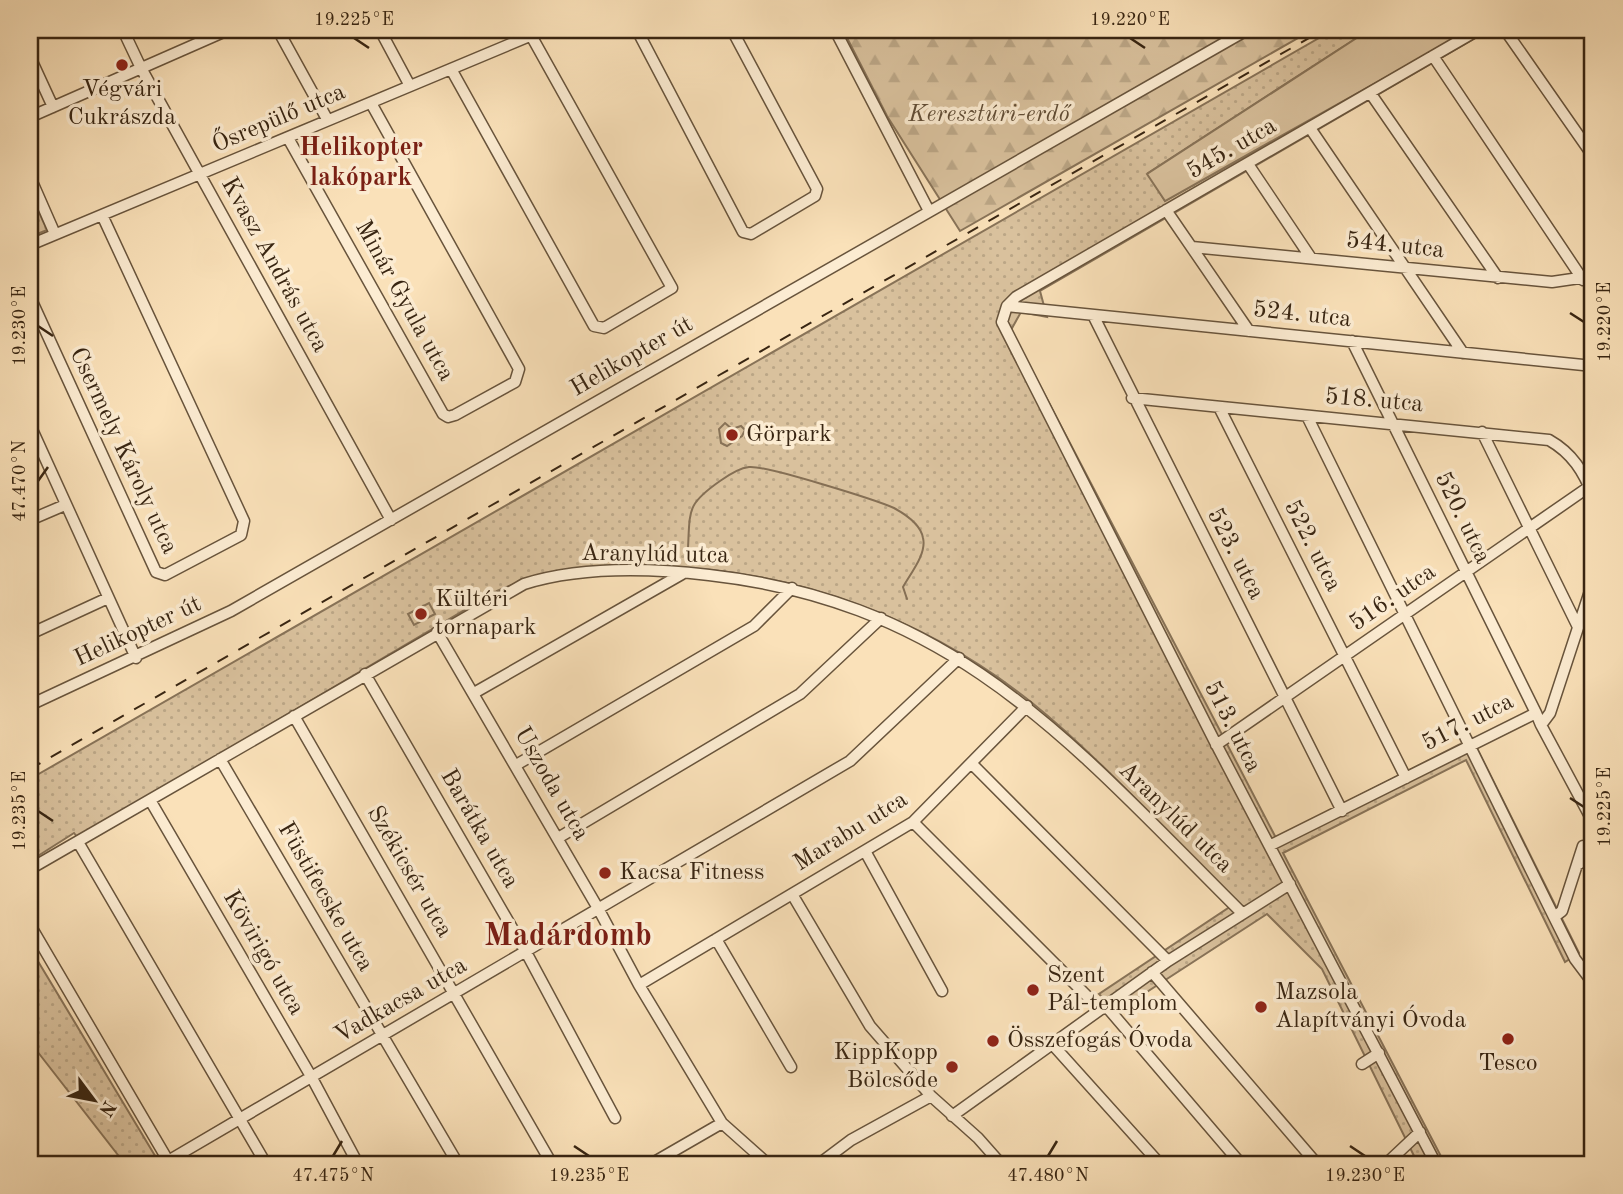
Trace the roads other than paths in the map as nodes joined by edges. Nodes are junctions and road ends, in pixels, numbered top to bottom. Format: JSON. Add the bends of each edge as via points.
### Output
{"nodes":[{"id":1,"x":123,"y":30,"type":"edge"},
{"id":2,"x":227,"y":30,"type":"edge"},
{"id":3,"x":278,"y":30,"type":"edge"},
{"id":4,"x":380,"y":30,"type":"edge"},
{"id":5,"x":544,"y":30,"type":"edge"},
{"id":6,"x":636,"y":30,"type":"edge"},
{"id":7,"x":732,"y":30,"type":"edge"},
{"id":8,"x":835,"y":30,"type":"edge"},
{"id":9,"x":1247,"y":30,"type":"edge"},
{"id":10,"x":1478,"y":30,"type":"edge"},
{"id":11,"x":1505,"y":30,"type":"edge"},
{"id":12,"x":529,"y":33,"type":"edge"},
{"id":13,"x":1433,"y":56,"type":"junction"},
{"id":14,"x":30,"y":57,"type":"edge"},
{"id":15,"x":141,"y":68,"type":"junction"},
{"id":16,"x":451,"y":69,"type":"junction"},
{"id":17,"x":410,"y":86,"type":"junction"},
{"id":18,"x":1371,"y":94,"type":"junction"},
{"id":19,"x":371,"y":103,"type":"junction"},
{"id":20,"x":53,"y":107,"type":"junction"},
{"id":21,"x":30,"y":117,"type":"edge"},
{"id":22,"x":327,"y":120,"type":"junction"},
{"id":23,"x":1310,"y":128,"type":"junction"},
{"id":24,"x":288,"y":138,"type":"junction"},
{"id":25,"x":1593,"y":156,"type":"edge"},
{"id":26,"x":1248,"y":164,"type":"junction"},
{"id":27,"x":200,"y":175,"type":"junction"},
{"id":28,"x":30,"y":177,"type":"edge"},
{"id":29,"x":1166,"y":210,"type":"junction"},
{"id":30,"x":929,"y":211,"type":"junction"},
{"id":31,"x":102,"y":215,"type":"junction"},
{"id":32,"x":55,"y":234,"type":"junction"},
{"id":33,"x":30,"y":245,"type":"edge"},
{"id":34,"x":1192,"y":247,"type":"junction"},
{"id":35,"x":1311,"y":258,"type":"junction"},
{"id":36,"x":1404,"y":268,"type":"junction"},
{"id":37,"x":1498,"y":278,"type":"junction"},
{"id":38,"x":1588,"y":278,"type":"edge"},
{"id":39,"x":30,"y":297,"type":"edge"},
{"id":40,"x":1007,"y":306,"type":"junction"},
{"id":41,"x":1093,"y":316,"type":"junction"},
{"id":42,"x":1249,"y":331,"type":"junction"},
{"id":43,"x":1352,"y":341,"type":"junction"},
{"id":44,"x":1463,"y":353,"type":"junction"},
{"id":45,"x":1593,"y":366,"type":"edge"},
{"id":46,"x":1132,"y":398,"type":"junction"},
{"id":47,"x":1219,"y":407,"type":"junction"},
{"id":48,"x":1307,"y":416,"type":"junction"},
{"id":49,"x":1392,"y":424,"type":"junction"},
{"id":50,"x":30,"y":425,"type":"edge"},
{"id":51,"x":1482,"y":432,"type":"junction"},
{"id":52,"x":1592,"y":489,"type":"edge"},
{"id":53,"x":65,"y":505,"type":"junction"},
{"id":54,"x":30,"y":520,"type":"edge"},
{"id":55,"x":391,"y":520,"type":"junction"},
{"id":56,"x":1529,"y":527,"type":"junction"},
{"id":57,"x":685,"y":572,"type":"junction"},
{"id":58,"x":1466,"y":572,"type":"junction"},
{"id":59,"x":1593,"y":582,"type":"edge"},
{"id":60,"x":792,"y":588,"type":"junction"},
{"id":61,"x":108,"y":598,"type":"junction"},
{"id":62,"x":1405,"y":616,"type":"junction"},
{"id":63,"x":881,"y":618,"type":"junction"},
{"id":64,"x":1578,"y":627,"type":"junction"},
{"id":65,"x":437,"y":632,"type":"junction"},
{"id":66,"x":30,"y":634,"type":"edge"},
{"id":67,"x":1344,"y":657,"type":"junction"},
{"id":68,"x":136,"y":658,"type":"junction"},
{"id":69,"x":959,"y":658,"type":"junction"},
{"id":70,"x":365,"y":674,"type":"junction"},
{"id":71,"x":474,"y":693,"type":"junction"},
{"id":72,"x":1284,"y":698,"type":"junction"},
{"id":73,"x":30,"y":705,"type":"edge"},
{"id":74,"x":1027,"y":706,"type":"junction"},
{"id":75,"x":1536,"y":713,"type":"junction"},
{"id":76,"x":293,"y":716,"type":"junction"},
{"id":77,"x":1541,"y":725,"type":"junction"},
{"id":78,"x":1216,"y":745,"type":"junction"},
{"id":79,"x":1471,"y":746,"type":"junction"},
{"id":80,"x":220,"y":760,"type":"junction"},
{"id":81,"x":972,"y":764,"type":"junction"},
{"id":82,"x":516,"y":765,"type":"junction"},
{"id":83,"x":1406,"y":778,"type":"junction"},
{"id":84,"x":150,"y":800,"type":"junction"},
{"id":85,"x":1342,"y":811,"type":"junction"},
{"id":86,"x":1593,"y":821,"type":"edge"},
{"id":87,"x":913,"y":822,"type":"junction"},
{"id":88,"x":558,"y":838,"type":"junction"},
{"id":89,"x":78,"y":842,"type":"junction"},
{"id":90,"x":1588,"y":844,"type":"edge"},
{"id":91,"x":1271,"y":845,"type":"junction"},
{"id":92,"x":865,"y":851,"type":"junction"},
{"id":93,"x":1593,"y":860,"type":"edge"},
{"id":94,"x":1577,"y":865,"type":"junction"},
{"id":95,"x":30,"y":869,"type":"edge"},
{"id":96,"x":1290,"y":884,"type":"junction"},
{"id":97,"x":792,"y":894,"type":"junction"},
{"id":98,"x":599,"y":910,"type":"junction"},
{"id":99,"x":1242,"y":913,"type":"junction"},
{"id":100,"x":1554,"y":917,"type":"junction"},
{"id":101,"x":30,"y":925,"type":"edge"},
{"id":102,"x":716,"y":939,"type":"junction"},
{"id":103,"x":526,"y":952,"type":"junction"},
{"id":104,"x":1168,"y":961,"type":"junction"},
{"id":105,"x":1152,"y":972,"type":"junction"},
{"id":106,"x":1593,"y":983,"type":"edge"},
{"id":107,"x":639,"y":985,"type":"junction"},
{"id":108,"x":942,"y":991,"type":"dead end"},
{"id":109,"x":455,"y":993,"type":"junction"},
{"id":110,"x":1103,"y":1007,"type":"junction"},
{"id":111,"x":382,"y":1036,"type":"junction"},
{"id":112,"x":1053,"y":1045,"type":"junction"},
{"id":113,"x":1379,"y":1054,"type":"junction"},
{"id":114,"x":1362,"y":1064,"type":"dead end"},
{"id":115,"x":790,"y":1067,"type":"dead end"},
{"id":116,"x":312,"y":1078,"type":"junction"},
{"id":117,"x":931,"y":1096,"type":"junction"},
{"id":118,"x":952,"y":1116,"type":"junction"},
{"id":119,"x":615,"y":1118,"type":"dead end"},
{"id":120,"x":240,"y":1119,"type":"junction"},
{"id":121,"x":723,"y":1123,"type":"junction"},
{"id":122,"x":1420,"y":1132,"type":"junction"},
{"id":123,"x":549,"y":1158,"type":"dead end"},
{"id":124,"x":169,"y":1162,"type":"edge"},
{"id":125,"x":266,"y":1164,"type":"edge"},
{"id":126,"x":358,"y":1164,"type":"edge"},
{"id":127,"x":458,"y":1164,"type":"edge"},
{"id":128,"x":651,"y":1164,"type":"edge"},
{"id":129,"x":768,"y":1164,"type":"edge"},
{"id":130,"x":819,"y":1164,"type":"edge"},
{"id":131,"x":1001,"y":1164,"type":"edge"},
{"id":132,"x":1160,"y":1164,"type":"edge"},
{"id":133,"x":1241,"y":1164,"type":"edge"},
{"id":134,"x":1317,"y":1164,"type":"edge"},
{"id":135,"x":1386,"y":1164,"type":"edge"},
{"id":136,"x":1436,"y":1164,"type":"edge"}],
"edges":[{"from":1,"to":15,"type":"street","name":"Kvasz András utca"},
{"from":2,"to":15,"type":"street"},
{"from":3,"to":22,"type":"street"},
{"from":4,"to":17,"type":"street"},
{"from":5,"to":12,"type":"street","name":"Ősrepülő utca"},
{"from":6,"to":7,"type":"street","via":[[743,232],[751,234],[815,196],[817,189]]},
{"from":8,"to":30,"type":"street"},
{"from":9,"to":30,"type":"street","name":"Helikopter út"},
{"from":10,"to":13,"type":"street","name":"545. utca"},
{"from":11,"to":25,"type":"street"},
{"from":12,"to":16,"type":"street","name":"Ősrepülő utca"},
{"from":12,"to":16,"type":"street","via":[[672,288],[604,328],[594,326]]},
{"from":13,"to":18,"type":"street","name":"545. utca"},
{"from":13,"to":38,"type":"street"},
{"from":14,"to":20,"type":"street"},
{"from":15,"to":20,"type":"street"},
{"from":15,"to":27,"type":"street","name":"Kvasz András utca"},
{"from":16,"to":17,"type":"street","name":"Ősrepülő utca"},
{"from":17,"to":19,"type":"street","name":"Ősrepülő utca"},
{"from":18,"to":23,"type":"street","name":"545. utca"},
{"from":18,"to":37,"type":"street"},
{"from":19,"to":22,"type":"street","name":"Ősrepülő utca"},
{"from":19,"to":24,"type":"street","name":"Minár Gyula utca","via":[[519,369],[515,382],[455,415],[443,414]]},
{"from":20,"to":21,"type":"street"},
{"from":22,"to":24,"type":"street","name":"Ősrepülő utca"},
{"from":23,"to":26,"type":"street","name":"545. utca"},
{"from":23,"to":36,"type":"street"},
{"from":24,"to":27,"type":"street","name":"Ősrepülő utca"},
{"from":26,"to":29,"type":"street","name":"545. utca"},
{"from":26,"to":35,"type":"street"},
{"from":27,"to":31,"type":"street","name":"Ősrepülő utca"},
{"from":27,"to":55,"type":"street","name":"Kvasz András utca"},
{"from":28,"to":32,"type":"street"},
{"from":29,"to":34,"type":"street"},
{"from":29,"to":40,"type":"street","name":"545. utca"},
{"from":30,"to":55,"type":"street","name":"Helikopter út"},
{"from":31,"to":32,"type":"street","name":"Ősrepülő utca"},
{"from":31,"to":39,"type":"street","name":"Csermely Károly utca","via":[[244,522],[241,535],[165,575],[156,572]]},
{"from":32,"to":33,"type":"street","name":"Ősrepülő utca"},
{"from":34,"to":35,"type":"street","name":"544. utca"},
{"from":34,"to":42,"type":"street"},
{"from":35,"to":36,"type":"street","name":"544. utca"},
{"from":36,"to":37,"type":"street","name":"544. utca"},
{"from":36,"to":44,"type":"street"},
{"from":37,"to":38,"type":"street","name":"544. utca","via":[[1552,282]]},
{"from":40,"to":41,"type":"street","name":"524. utca"},
{"from":40,"to":78,"type":"street","name":"513. utca","via":[[1002,322],[1007,336]]},
{"from":41,"to":42,"type":"street","name":"524. utca"},
{"from":41,"to":46,"type":"street","name":"523. utca"},
{"from":42,"to":43,"type":"street","name":"524. utca"},
{"from":43,"to":44,"type":"street","name":"524. utca"},
{"from":43,"to":49,"type":"street","name":"520. utca"},
{"from":44,"to":45,"type":"street","name":"524. utca"},
{"from":46,"to":47,"type":"street","name":"518. utca"},
{"from":46,"to":72,"type":"street","name":"523. utca"},
{"from":47,"to":48,"type":"street","name":"518. utca"},
{"from":47,"to":67,"type":"street","name":"522. utca"},
{"from":48,"to":49,"type":"street","name":"518. utca"},
{"from":48,"to":62,"type":"street"},
{"from":49,"to":51,"type":"street","name":"518. utca"},
{"from":49,"to":58,"type":"street","name":"520. utca"},
{"from":50,"to":53,"type":"street"},
{"from":51,"to":52,"type":"street","name":"518. utca","via":[[1549,440],[1565,449]]},
{"from":51,"to":56,"type":"street"},
{"from":52,"to":56,"type":"street","name":"516. utca"},
{"from":53,"to":54,"type":"street"},
{"from":53,"to":61,"type":"street"},
{"from":55,"to":68,"type":"street","name":"Helikopter út","via":[[231,611]]},
{"from":56,"to":58,"type":"street","name":"516. utca"},
{"from":56,"to":64,"type":"street"},
{"from":57,"to":60,"type":"street","name":"Aranylúd utca"},
{"from":57,"to":65,"type":"street","name":"Aranylúd utca","via":[[552,576],[524,584]]},
{"from":57,"to":71,"type":"street"},
{"from":58,"to":62,"type":"street","name":"516. utca"},
{"from":58,"to":75,"type":"street","name":"520. utca"},
{"from":59,"to":64,"type":"street","name":"517. utca"},
{"from":60,"to":63,"type":"street","name":"Aranylúd utca"},
{"from":60,"to":82,"type":"street","via":[[754,626]]},
{"from":61,"to":66,"type":"street"},
{"from":61,"to":68,"type":"street"},
{"from":62,"to":67,"type":"street","name":"516. utca"},
{"from":62,"to":79,"type":"street"},
{"from":63,"to":69,"type":"street","name":"Aranylúd utca"},
{"from":63,"to":88,"type":"street","via":[[800,694]]},
{"from":64,"to":77,"type":"street","name":"517. utca","via":[[1550,713]]},
{"from":65,"to":70,"type":"street","name":"Aranylúd utca"},
{"from":65,"to":71,"type":"street","name":"Uszoda utca"},
{"from":67,"to":72,"type":"street","name":"516. utca"},
{"from":67,"to":83,"type":"street","name":"522. utca"},
{"from":68,"to":73,"type":"street","name":"Helikopter út"},
{"from":69,"to":74,"type":"street","name":"Aranylúd utca"},
{"from":69,"to":98,"type":"street","name":"Vadkacsa utca","via":[[850,761]]},
{"from":70,"to":76,"type":"street","name":"Aranylúd utca"},
{"from":70,"to":103,"type":"street","name":"Barátka utca"},
{"from":71,"to":82,"type":"street","name":"Uszoda utca"},
{"from":72,"to":78,"type":"street","name":"516. utca"},
{"from":72,"to":85,"type":"street","name":"523. utca"},
{"from":74,"to":81,"type":"street","name":"Marabu utca"},
{"from":74,"to":99,"type":"street","name":"Aranylúd utca"},
{"from":75,"to":77,"type":"street","name":"517. utca"},
{"from":75,"to":79,"type":"street","name":"517. utca"},
{"from":76,"to":80,"type":"street","name":"Aranylúd utca"},
{"from":76,"to":109,"type":"street","name":"Székicsér utca"},
{"from":77,"to":86,"type":"street"},
{"from":78,"to":91,"type":"street","name":"513. utca"},
{"from":79,"to":83,"type":"street","name":"517. utca"},
{"from":79,"to":100,"type":"street"},
{"from":80,"to":84,"type":"street","name":"Aranylúd utca"},
{"from":80,"to":111,"type":"street","name":"Füstifecske utca"},
{"from":81,"to":87,"type":"street","name":"Marabu utca"},
{"from":81,"to":104,"type":"street"},
{"from":82,"to":88,"type":"street","name":"Uszoda utca"},
{"from":83,"to":85,"type":"street","name":"517. utca"},
{"from":84,"to":89,"type":"street","name":"Aranylúd utca"},
{"from":84,"to":116,"type":"street","name":"Kövirigó utca"},
{"from":85,"to":91,"type":"street","name":"517. utca"},
{"from":86,"to":90,"type":"street"},
{"from":87,"to":92,"type":"street","name":"Marabu utca"},
{"from":87,"to":110,"type":"street"},
{"from":88,"to":98,"type":"street","name":"Uszoda utca"},
{"from":89,"to":95,"type":"street","name":"Aranylúd utca"},
{"from":89,"to":120,"type":"street"},
{"from":90,"to":94,"type":"street"},
{"from":91,"to":96,"type":"street","name":"513. utca"},
{"from":92,"to":97,"type":"street","name":"Marabu utca"},
{"from":92,"to":108,"type":"street"},
{"from":93,"to":94,"type":"street"},
{"from":94,"to":100,"type":"street","via":[[1562,911]]},
{"from":96,"to":99,"type":"street"},
{"from":96,"to":113,"type":"street","name":"513. utca"},
{"from":97,"to":102,"type":"street","name":"Marabu utca"},
{"from":97,"to":117,"type":"street","via":[[870,1026]]},
{"from":98,"to":103,"type":"street","name":"Vadkacsa utca"},
{"from":98,"to":107,"type":"street","name":"Uszoda utca"},
{"from":99,"to":104,"type":"street"},
{"from":100,"to":106,"type":"street"},
{"from":101,"to":124,"type":"street"},
{"from":102,"to":107,"type":"street","name":"Marabu utca"},
{"from":102,"to":115,"type":"street"},
{"from":103,"to":109,"type":"street","name":"Vadkacsa utca"},
{"from":103,"to":119,"type":"street","name":"Barátka utca"},
{"from":104,"to":105,"type":"street"},
{"from":105,"to":110,"type":"street"},
{"from":105,"to":134,"type":"street"},
{"from":107,"to":121,"type":"street","name":"Uszoda utca"},
{"from":109,"to":111,"type":"street","name":"Vadkacsa utca"},
{"from":109,"to":123,"type":"street","name":"Székicsér utca"},
{"from":110,"to":112,"type":"street"},
{"from":110,"to":133,"type":"street"},
{"from":111,"to":116,"type":"street","name":"Vadkacsa utca"},
{"from":111,"to":127,"type":"street","name":"Füstifecske utca"},
{"from":112,"to":118,"type":"street"},
{"from":112,"to":132,"type":"street"},
{"from":113,"to":114,"type":"street"},
{"from":113,"to":122,"type":"street","name":"513. utca"},
{"from":116,"to":120,"type":"street","name":"Vadkacsa utca"},
{"from":116,"to":126,"type":"street","name":"Kövirigó utca"},
{"from":117,"to":118,"type":"street"},
{"from":117,"to":130,"type":"street","via":[[851,1140]]},
{"from":118,"to":131,"type":"street"},
{"from":120,"to":124,"type":"street","name":"Vadkacsa utca"},
{"from":120,"to":125,"type":"street"},
{"from":121,"to":128,"type":"street"},
{"from":121,"to":129,"type":"street","name":"Uszoda utca"},
{"from":122,"to":135,"type":"street"},
{"from":122,"to":136,"type":"street","name":"513. utca"}]}
